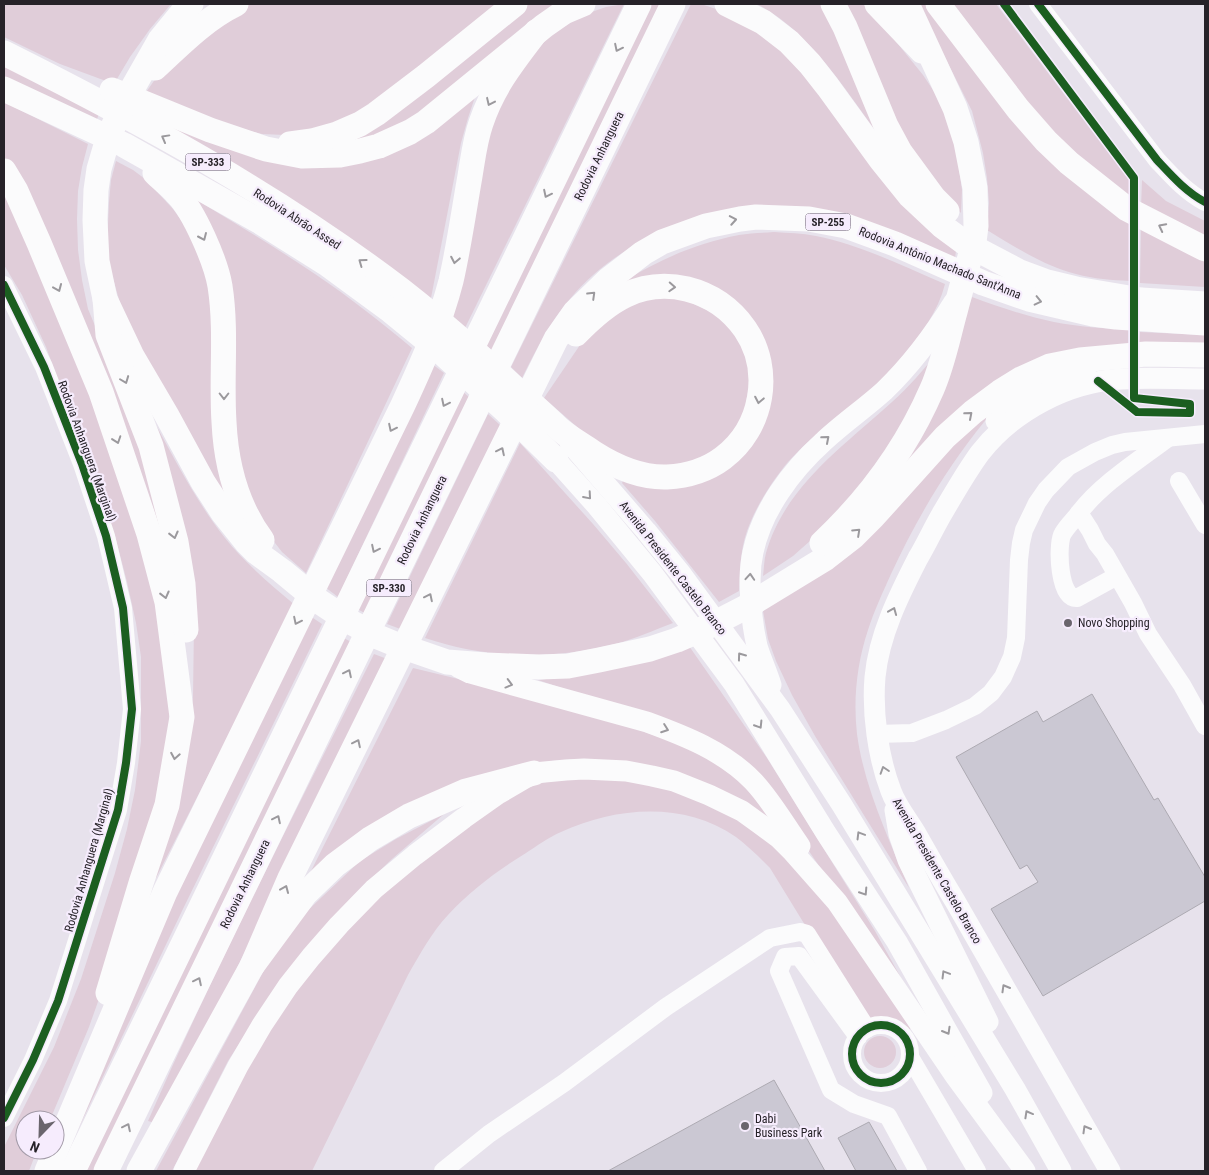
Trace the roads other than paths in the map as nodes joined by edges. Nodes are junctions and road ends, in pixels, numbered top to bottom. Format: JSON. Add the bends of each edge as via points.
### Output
{"nodes":[{"id":1,"x":191,"y":4,"type":"edge"},
{"id":2,"x":236,"y":4,"type":"edge"},
{"id":3,"x":516,"y":4,"type":"edge"},
{"id":4,"x":583,"y":4,"type":"edge"},
{"id":5,"x":639,"y":4,"type":"edge"},
{"id":6,"x":673,"y":4,"type":"edge"},
{"id":7,"x":726,"y":4,"type":"edge"},
{"id":8,"x":833,"y":4,"type":"edge"},
{"id":9,"x":877,"y":4,"type":"edge"},
{"id":10,"x":907,"y":4,"type":"edge"},
{"id":11,"x":938,"y":4,"type":"edge"},
{"id":12,"x":1038,"y":4,"type":"edge"},
{"id":13,"x":540,"y":29,"type":"junction"},
{"id":14,"x":4,"y":48,"type":"edge"},
{"id":15,"x":4,"y":53,"type":"edge"},
{"id":16,"x":934,"y":63,"type":"junction"},
{"id":17,"x":134,"y":86,"type":"junction"},
{"id":18,"x":4,"y":89,"type":"edge"},
{"id":19,"x":240,"y":140,"type":"junction"},
{"id":20,"x":124,"y":146,"type":"junction"},
{"id":21,"x":4,"y":171,"type":"edge"},
{"id":22,"x":1205,"y":202,"type":"edge"},
{"id":23,"x":1205,"y":249,"type":"edge"},
{"id":24,"x":991,"y":256,"type":"junction"},
{"id":25,"x":4,"y":285,"type":"edge"},
{"id":26,"x":959,"y":294,"type":"junction"},
{"id":27,"x":105,"y":300,"type":"junction"},
{"id":28,"x":396,"y":301,"type":"junction"},
{"id":29,"x":1205,"y":304,"type":"edge"},
{"id":30,"x":1205,"y":323,"type":"edge"},
{"id":31,"x":1205,"y":355,"type":"edge"},
{"id":32,"x":1112,"y":357,"type":"junction"},
{"id":33,"x":1205,"y":379,"type":"edge"},
{"id":34,"x":521,"y":410,"type":"junction"},
{"id":35,"x":559,"y":430,"type":"junction"},
{"id":36,"x":1205,"y":434,"type":"edge"},
{"id":37,"x":1168,"y":438,"type":"junction"},
{"id":38,"x":556,"y":460,"type":"joint"},
{"id":39,"x":965,"y":473,"type":"junction"},
{"id":40,"x":1179,"y":480,"type":"dead end"},
{"id":41,"x":1080,"y":513,"type":"junction"},
{"id":42,"x":1205,"y":525,"type":"edge"},
{"id":43,"x":282,"y":571,"type":"junction"},
{"id":44,"x":1117,"y":576,"type":"junction"},
{"id":45,"x":789,"y":580,"type":"junction"},
{"id":46,"x":447,"y":662,"type":"junction"},
{"id":47,"x":780,"y":709,"type":"junction"},
{"id":48,"x":182,"y":717,"type":"junction"},
{"id":49,"x":1205,"y":726,"type":"edge"},
{"id":50,"x":877,"y":734,"type":"junction"},
{"id":51,"x":534,"y":773,"type":"junction"},
{"id":52,"x":892,"y":794,"type":"junction"},
{"id":53,"x":837,"y":902,"type":"junction"},
{"id":54,"x":252,"y":966,"type":"junction"},
{"id":55,"x":862,"y":1033,"type":"junction"},
{"id":56,"x":910,"y":1057,"type":"junction"},
{"id":57,"x":1014,"y":1089,"type":"junction"},
{"id":58,"x":81,"y":1092,"type":"junction"},
{"id":59,"x":4,"y":1118,"type":"edge"},
{"id":60,"x":47,"y":1171,"type":"edge"},
{"id":61,"x":73,"y":1171,"type":"edge"},
{"id":62,"x":106,"y":1171,"type":"edge"},
{"id":63,"x":139,"y":1171,"type":"edge"},
{"id":64,"x":184,"y":1171,"type":"edge"},
{"id":65,"x":443,"y":1171,"type":"edge"},
{"id":66,"x":918,"y":1171,"type":"edge"},
{"id":67,"x":977,"y":1171,"type":"edge"},
{"id":68,"x":1026,"y":1171,"type":"edge"},
{"id":69,"x":1061,"y":1171,"type":"edge"},
{"id":70,"x":1110,"y":1171,"type":"edge"}],
"edges":[{"from":1,"to":17,"type":"highway","via":[[160,40]]},
{"from":2,"to":17,"type":"highway","via":[[204,23]]},
{"from":3,"to":19,"type":"highway","via":[[400,97],[360,124],[337,134],[295,144]]},
{"from":4,"to":13,"type":"highway","via":[[564,12]]},
{"from":5,"to":61,"type":"highway","number":"SP-330","one_way":true},
{"from":62,"to":6,"type":"highway","name":"Rodovia Anhanguera","number":"SP-330","one_way":true},
{"from":7,"to":24,"type":"highway","name":"Rodovia Antônio Machado Sant'Anna","via":[[763,22],[789,42],[810,64],[910,196],[942,226]]},
{"from":8,"to":24,"type":"highway","via":[[900,152],[933,197]]},
{"from":9,"to":16,"type":"highway"},
{"from":10,"to":16,"type":"highway"},
{"from":23,"to":11,"type":"highway","one_way":true,"via":[[1127,209],[1069,163],[1018,109]]},
{"from":12,"to":22,"type":"street","via":[[1157,160],[1178,183]]},
{"from":13,"to":19,"type":"highway","via":[[426,122],[379,146],[340,155],[302,156]]},
{"from":13,"to":58,"type":"highway","one_way":true,"via":[[505,72],[480,124],[446,301],[428,352],[165,892]]},
{"from":14,"to":19,"type":"highway"},
{"from":28,"to":15,"type":"highway","name":"Rodovia Abrão Assed","number":"SP-333","one_way":true,"via":[[311,227],[220,169],[84,93]]},
{"from":16,"to":26,"type":"highway","via":[[955,108],[975,188],[974,242]]},
{"from":17,"to":27,"type":"highway","via":[[109,135],[96,190],[97,261]]},
{"from":18,"to":20,"type":"highway","name":"Rodovia Abrão Assed","number":"SP-333"},
{"from":20,"to":28,"type":"highway","name":"Rodovia Abrão Assed","number":"SP-333","via":[[259,221],[326,264]]},
{"from":20,"to":43,"type":"highway","one_way":true,"via":[[178,195],[202,234],[212,258],[223,308],[224,421],[230,466],[245,512]]},
{"from":21,"to":48,"type":"highway","one_way":true,"via":[[16,191],[101,392],[149,534],[167,602]]},
{"from":24,"to":29,"type":"highway","name":"Rodovia Antônio Machado Sant'Anna","via":[[1020,272],[1076,289],[1141,300]]},
{"from":25,"to":59,"type":"street","name":"Rodovia Anhanguera (Marginal)","via":[[44,367],[106,536],[123,608],[132,709],[118,810],[58,1001],[34,1060]]},
{"from":26,"to":45,"type":"highway","via":[[933,387],[897,456],[861,503]]},
{"from":47,"to":26,"type":"main road","one_way":true,"via":[[757,646],[753,625],[750,572],[758,533],[790,478],[823,442],[905,370]]},
{"from":27,"to":43,"type":"highway","via":[[132,356],[203,482],[247,543]]},
{"from":27,"to":48,"type":"highway","one_way":true,"via":[[108,336],[151,446],[176,542],[186,626],[187,668]]},
{"from":28,"to":35,"type":"highway","name":"Rodovia Abrão Assed","number":"SP-333","via":[[484,360]]},
{"from":28,"to":38,"type":"highway","name":"Rodovia Abrão Assed","number":"SP-333","via":[[440,351]]},
{"from":34,"to":30,"type":"highway","name":"Rodovia Antônio Machado Sant'Anna","number":"SP-255","one_way":true,"via":[[565,326],[608,280],[662,242],[740,218],[809,219],[846,226],[982,283],[1029,299],[1093,314]]},
{"from":31,"to":32,"type":"highway"},
{"from":32,"to":39,"type":"main road","via":[[1048,380],[1021,396],[986,433]]},
{"from":45,"to":32,"type":"highway","one_way":true,"via":[[853,537],[945,437],[1000,392],[1050,366]]},
{"from":33,"to":39,"type":"main road","name":"Avenida Presidente Castelo Branco","via":[[1121,378],[1062,392],[1017,418],[994,438]]},
{"from":34,"to":35,"type":"highway","name":"Rodovia Abrão Assed","one_way":true,"via":[[589,321],[619,298],[636,290],[677,287],[704,294],[732,313],[749,334],[757,351],[761,386],[752,421],[732,451],[701,471],[667,477],[632,472]]},
{"from":54,"to":34,"type":"highway","number":"SP-330","one_way":true,"via":[[290,878]]},
{"from":47,"to":35,"type":"main road","name":"Avenida Presidente Castelo Branco","one_way":true,"via":[[681,574]]},
{"from":36,"to":37,"type":"street"},
{"from":37,"to":41,"type":"street","via":[[1096,494]]},
{"from":37,"to":50,"type":"street","via":[[1125,442],[1095,452],[1068,467],[1046,490],[1024,530],[1021,543],[1012,657],[991,693],[975,706],[912,733]]},
{"from":38,"to":68,"type":"main road","name":"Avenida Presidente Castelo Branco","one_way":true,"via":[[652,573],[734,684],[897,942]]},
{"from":50,"to":39,"type":"main road","name":"Avenida Presidente Castelo Branco","one_way":true,"via":[[875,677],[884,634],[910,575]]},
{"from":40,"to":42,"type":"street"},
{"from":41,"to":44,"type":"street"},
{"from":41,"to":44,"type":"street","via":[[1061,541],[1059,562],[1068,594],[1077,598]]},
{"from":43,"to":46,"type":"highway","via":[[317,600],[378,638]]},
{"from":44,"to":49,"type":"street","via":[[1148,634]]},
{"from":45,"to":46,"type":"highway","via":[[709,626],[650,649],[568,666],[513,667]]},
{"from":46,"to":53,"type":"main road","one_way":true,"via":[[470,673],[647,722],[676,732],[716,753],[754,782]]},
{"from":57,"to":47,"type":"main road","name":"Avenida Presidente Castelo Branco","one_way":true,"via":[[842,804]]},
{"from":48,"to":58,"type":"highway","one_way":true,"via":[[167,805],[116,966]]},
{"from":52,"to":50,"type":"main road","name":"Avenida Presidente Castelo Branco","one_way":true,"via":[[881,762]]},
{"from":51,"to":53,"type":"main road","name":"Avenida Presidente Castelo Branco","via":[[584,769],[626,771],[674,781],[700,791],[742,811],[778,838]]},
{"from":51,"to":54,"type":"highway","via":[[466,791],[409,816],[370,839],[335,865],[305,894]]},
{"from":51,"to":64,"type":"main road","via":[[415,855],[374,889],[339,925],[288,986],[262,1025]]},
{"from":52,"to":57,"type":"main road","via":[[899,834],[908,860],[987,1019]]},
{"from":70,"to":52,"type":"main road","name":"Avenida Presidente Castelo Branco","one_way":true},
{"from":53,"to":68,"type":"main road","name":"Avenida Presidente Castelo Branco","via":[[956,1077]]},
{"from":54,"to":63,"type":"highway"},
{"from":55,"to":56,"type":"street","via":[[873,1026],[892,1027],[906,1039]]},
{"from":55,"to":56,"type":"street","via":[[853,1046],[852,1055],[854,1065],[866,1079],[876,1083],[895,1080],[908,1067]]},
{"from":55,"to":65,"type":"street","via":[[807,934],[800,932],[770,938],[666,1007],[489,1134]]},
{"from":55,"to":66,"type":"street","via":[[799,956],[784,957],[779,971],[831,1090],[854,1104],[888,1116]]},
{"from":56,"to":67,"type":"street"},
{"from":69,"to":57,"type":"main road","name":"Avenida Presidente Castelo Branco","one_way":true},
{"from":58,"to":60,"type":"highway"}]}
